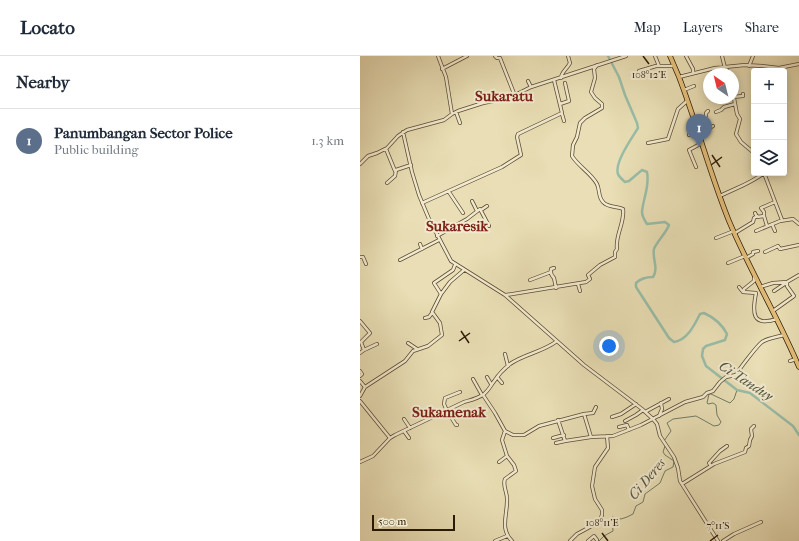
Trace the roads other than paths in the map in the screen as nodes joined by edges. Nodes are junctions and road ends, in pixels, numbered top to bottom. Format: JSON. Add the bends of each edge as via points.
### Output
{"nodes":[{"id":1,"x":438,"y":56,"type":"edge"},
{"id":2,"x":467,"y":56,"type":"edge"},
{"id":3,"x":495,"y":56,"type":"edge"},
{"id":4,"x":568,"y":56,"type":"edge"},
{"id":5,"x":626,"y":56,"type":"edge"},
{"id":6,"x":655,"y":56,"type":"edge"},
{"id":7,"x":670,"y":56,"type":"edge"},
{"id":8,"x":686,"y":56,"type":"edge"},
{"id":9,"x":722,"y":56,"type":"edge"},
{"id":10,"x":753,"y":56,"type":"edge"},
{"id":11,"x":799,"y":64,"type":"edge"},
{"id":12,"x":597,"y":65,"type":"junction"},
{"id":13,"x":659,"y":66,"type":"junction"},
{"id":14,"x":675,"y":66,"type":"junction"},
{"id":15,"x":740,"y":66,"type":"junction"},
{"id":16,"x":749,"y":66,"type":"junction"},
{"id":17,"x":726,"y":68,"type":"joint"},
{"id":18,"x":771,"y":68,"type":"edge"},
{"id":19,"x":781,"y":68,"type":"edge"},
{"id":20,"x":442,"y":69,"type":"junction"},
{"id":21,"x":639,"y":71,"type":"dead end"},
{"id":22,"x":703,"y":71,"type":"edge"},
{"id":23,"x":741,"y":71,"type":"dead end"},
{"id":24,"x":693,"y":73,"type":"junction"},
{"id":25,"x":679,"y":76,"type":"junction"},
{"id":26,"x":561,"y":78,"type":"junction"},
{"id":27,"x":554,"y":80,"type":"junction"},
{"id":28,"x":528,"y":81,"type":"dead end"},
{"id":29,"x":565,"y":83,"type":"dead end"},
{"id":30,"x":694,"y":86,"type":"dead end"},
{"id":31,"x":531,"y":87,"type":"junction"},
{"id":32,"x":684,"y":90,"type":"junction"},
{"id":33,"x":743,"y":94,"type":"dead end"},
{"id":34,"x":515,"y":96,"type":"junction"},
{"id":35,"x":739,"y":96,"type":"edge"},
{"id":36,"x":688,"y":101,"type":"junction"},
{"id":37,"x":560,"y":104,"type":"junction"},
{"id":38,"x":735,"y":104,"type":"joint"},
{"id":39,"x":708,"y":111,"type":"dead end"},
{"id":40,"x":456,"y":112,"type":"junction"},
{"id":41,"x":716,"y":112,"type":"dead end"},
{"id":42,"x":452,"y":114,"type":"junction"},
{"id":43,"x":562,"y":114,"type":"junction"},
{"id":44,"x":564,"y":121,"type":"dead end"},
{"id":45,"x":695,"y":121,"type":"junction"},
{"id":46,"x":460,"y":123,"type":"dead end"},
{"id":47,"x":713,"y":126,"type":"dead end"},
{"id":48,"x":403,"y":132,"type":"junction"},
{"id":49,"x":699,"y":133,"type":"junction"},
{"id":50,"x":689,"y":136,"type":"dead end"},
{"id":51,"x":648,"y":142,"type":"dead end"},
{"id":52,"x":702,"y":143,"type":"junction"},
{"id":53,"x":386,"y":149,"type":"junction"},
{"id":54,"x":751,"y":150,"type":"edge"},
{"id":55,"x":360,"y":164,"type":"edge"},
{"id":56,"x":411,"y":165,"type":"junction"},
{"id":57,"x":696,"y":167,"type":"dead end"},
{"id":58,"x":396,"y":171,"type":"junction"},
{"id":59,"x":760,"y":176,"type":"edge"},
{"id":60,"x":765,"y":176,"type":"edge"},
{"id":61,"x":387,"y":183,"type":"dead end"},
{"id":62,"x":449,"y":192,"type":"junction"},
{"id":63,"x":720,"y":196,"type":"junction"},
{"id":64,"x":472,"y":201,"type":"dead end"},
{"id":65,"x":775,"y":202,"type":"junction"},
{"id":66,"x":422,"y":203,"type":"junction"},
{"id":67,"x":487,"y":206,"type":"dead end"},
{"id":68,"x":481,"y":210,"type":"junction"},
{"id":69,"x":477,"y":211,"type":"junction"},
{"id":70,"x":463,"y":213,"type":"dead end"},
{"id":71,"x":755,"y":213,"type":"dead end"},
{"id":72,"x":757,"y":216,"type":"junction"},
{"id":73,"x":764,"y":216,"type":"junction"},
{"id":74,"x":782,"y":220,"type":"junction"},
{"id":75,"x":772,"y":224,"type":"junction"},
{"id":76,"x":799,"y":224,"type":"edge"},
{"id":77,"x":489,"y":226,"type":"dead end"},
{"id":78,"x":767,"y":226,"type":"junction"},
{"id":79,"x":756,"y":231,"type":"dead end"},
{"id":80,"x":775,"y":231,"type":"dead end"},
{"id":81,"x":734,"y":232,"type":"junction"},
{"id":82,"x":437,"y":236,"type":"junction"},
{"id":83,"x":716,"y":238,"type":"dead end"},
{"id":84,"x":439,"y":240,"type":"junction"},
{"id":85,"x":420,"y":244,"type":"dead end"},
{"id":86,"x":799,"y":245,"type":"edge"},
{"id":87,"x":422,"y":249,"type":"junction"},
{"id":88,"x":758,"y":252,"type":"dead end"},
{"id":89,"x":765,"y":252,"type":"dead end"},
{"id":90,"x":360,"y":256,"type":"edge"},
{"id":91,"x":746,"y":257,"type":"junction"},
{"id":92,"x":400,"y":260,"type":"dead end"},
{"id":93,"x":728,"y":263,"type":"dead end"},
{"id":94,"x":366,"y":264,"type":"dead end"},
{"id":95,"x":455,"y":265,"type":"junction"},
{"id":96,"x":554,"y":268,"type":"dead end"},
{"id":97,"x":464,"y":270,"type":"junction"},
{"id":98,"x":551,"y":272,"type":"junction"},
{"id":99,"x":799,"y":275,"type":"edge"},
{"id":100,"x":755,"y":277,"type":"junction"},
{"id":101,"x":530,"y":280,"type":"dead end"},
{"id":102,"x":787,"y":282,"type":"junction"},
{"id":103,"x":578,"y":284,"type":"junction"},
{"id":104,"x":760,"y":287,"type":"junction"},
{"id":105,"x":556,"y":288,"type":"junction"},
{"id":106,"x":739,"y":288,"type":"dead end"},
{"id":107,"x":580,"y":290,"type":"dead end"},
{"id":108,"x":774,"y":291,"type":"dead end"},
{"id":109,"x":744,"y":292,"type":"junction"},
{"id":110,"x":441,"y":294,"type":"junction"},
{"id":111,"x":505,"y":295,"type":"junction"},
{"id":112,"x":773,"y":311,"type":"junction"},
{"id":113,"x":432,"y":313,"type":"junction"},
{"id":114,"x":425,"y":318,"type":"dead end"},
{"id":115,"x":777,"y":319,"type":"junction"},
{"id":116,"x":360,"y":321,"type":"edge"},
{"id":117,"x":785,"y":335,"type":"junction"},
{"id":118,"x":557,"y":341,"type":"junction"},
{"id":119,"x":408,"y":343,"type":"dead end"},
{"id":120,"x":377,"y":344,"type":"dead end"},
{"id":121,"x":418,"y":349,"type":"junction"},
{"id":122,"x":364,"y":350,"type":"junction"},
{"id":123,"x":360,"y":353,"type":"edge"},
{"id":124,"x":505,"y":354,"type":"dead end"},
{"id":125,"x":796,"y":359,"type":"junction"},
{"id":126,"x":790,"y":361,"type":"dead end"},
{"id":127,"x":508,"y":366,"type":"junction"},
{"id":128,"x":799,"y":367,"type":"edge"},
{"id":129,"x":360,"y":371,"type":"edge"},
{"id":130,"x":360,"y":376,"type":"edge"},
{"id":131,"x":487,"y":377,"type":"dead end"},
{"id":132,"x":497,"y":377,"type":"junction"},
{"id":133,"x":473,"y":379,"type":"dead end"},
{"id":134,"x":360,"y":382,"type":"edge"},
{"id":135,"x":502,"y":383,"type":"dead end"},
{"id":136,"x":492,"y":385,"type":"junction"},
{"id":137,"x":365,"y":387,"type":"junction"},
{"id":138,"x":460,"y":392,"type":"dead end"},
{"id":139,"x":483,"y":395,"type":"junction"},
{"id":140,"x":360,"y":396,"type":"edge"},
{"id":141,"x":669,"y":399,"type":"dead end"},
{"id":142,"x":360,"y":402,"type":"edge"},
{"id":143,"x":661,"y":403,"type":"junction"},
{"id":144,"x":636,"y":404,"type":"junction"},
{"id":145,"x":596,"y":407,"type":"dead end"},
{"id":146,"x":448,"y":410,"type":"junction"},
{"id":147,"x":644,"y":411,"type":"junction"},
{"id":148,"x":584,"y":414,"type":"junction"},
{"id":149,"x":658,"y":416,"type":"junction"},
{"id":150,"x":612,"y":417,"type":"dead end"},
{"id":151,"x":653,"y":419,"type":"junction"},
{"id":152,"x":404,"y":420,"type":"dead end"},
{"id":153,"x":558,"y":420,"type":"junction"},
{"id":154,"x":625,"y":421,"type":"dead end"},
{"id":155,"x":457,"y":425,"type":"dead end"},
{"id":156,"x":754,"y":426,"type":"dead end"},
{"id":157,"x":619,"y":427,"type":"dead end"},
{"id":158,"x":410,"y":428,"type":"junction"},
{"id":159,"x":404,"y":430,"type":"junction"},
{"id":160,"x":629,"y":430,"type":"junction"},
{"id":161,"x":505,"y":431,"type":"junction"},
{"id":162,"x":564,"y":434,"type":"junction"},
{"id":163,"x":607,"y":436,"type":"junction"},
{"id":164,"x":591,"y":437,"type":"junction"},
{"id":165,"x":390,"y":438,"type":"junction"},
{"id":166,"x":409,"y":438,"type":"dead end"},
{"id":167,"x":552,"y":438,"type":"dead end"},
{"id":168,"x":565,"y":441,"type":"junction"},
{"id":169,"x":556,"y":443,"type":"dead end"},
{"id":170,"x":727,"y":446,"type":"dead end"},
{"id":171,"x":507,"y":456,"type":"junction"},
{"id":172,"x":360,"y":462,"type":"edge"},
{"id":173,"x":498,"y":462,"type":"dead end"},
{"id":174,"x":711,"y":466,"type":"junction"},
{"id":175,"x":682,"y":484,"type":"junction"},
{"id":176,"x":761,"y":522,"type":"dead end"},
{"id":177,"x":507,"y":536,"type":"junction"},
{"id":178,"x":597,"y":540,"type":"dead end"},
{"id":179,"x":495,"y":541,"type":"edge"},
{"id":180,"x":512,"y":541,"type":"edge"},
{"id":181,"x":570,"y":541,"type":"edge"},
{"id":182,"x":588,"y":541,"type":"edge"},
{"id":183,"x":718,"y":541,"type":"edge"},
{"id":184,"x":723,"y":541,"type":"edge"}],
"edges":[{"from":1,"to":20,"type":"street"},
{"from":2,"to":20,"type":"street"},
{"from":3,"to":34,"type":"street","via":[[500,58]]},
{"from":4,"to":26,"type":"street","via":[[570,63],[561,74]]},
{"from":5,"to":12,"type":"street"},
{"from":6,"to":13,"type":"street"},
{"from":7,"to":14,"type":"main road"},
{"from":8,"to":24,"type":"street"},
{"from":9,"to":17,"type":"street"},
{"from":10,"to":16,"type":"street"},
{"from":11,"to":19,"type":"street"},
{"from":12,"to":26,"type":"street"},
{"from":12,"to":103,"type":"street","via":[[591,91],[602,103],[602,108],[579,124],[572,156],[597,184],[601,200],[623,209],[624,217],[615,258],[600,265],[588,275],[589,280]]},
{"from":13,"to":14,"type":"street"},
{"from":13,"to":21,"type":"street"},
{"from":14,"to":25,"type":"main road"},
{"from":15,"to":16,"type":"street"},
{"from":15,"to":17,"type":"street"},
{"from":15,"to":23,"type":"street"},
{"from":16,"to":18,"type":"street"},
{"from":20,"to":42,"type":"street","via":[[446,77]]},
{"from":22,"to":24,"type":"street"},
{"from":24,"to":25,"type":"street"},
{"from":25,"to":32,"type":"main road"},
{"from":26,"to":27,"type":"street"},
{"from":27,"to":31,"type":"street"},
{"from":27,"to":37,"type":"street"},
{"from":28,"to":31,"type":"street"},
{"from":29,"to":37,"type":"street","via":[[569,101]]},
{"from":30,"to":32,"type":"street"},
{"from":31,"to":34,"type":"street"},
{"from":32,"to":36,"type":"main road"},
{"from":33,"to":35,"type":"street"},
{"from":34,"to":40,"type":"street"},
{"from":36,"to":45,"type":"main road"},
{"from":36,"to":51,"type":"street","via":[[678,109],[668,139]]},
{"from":37,"to":43,"type":"street"},
{"from":38,"to":41,"type":"street"},
{"from":38,"to":54,"type":"street","via":[[740,120],[736,133],[741,142]]},
{"from":39,"to":45,"type":"street","via":[[706,117]]},
{"from":40,"to":42,"type":"street"},
{"from":40,"to":46,"type":"street"},
{"from":42,"to":48,"type":"street","via":[[444,120]]},
{"from":43,"to":44,"type":"street"},
{"from":43,"to":62,"type":"street","via":[[518,134],[521,154],[518,158]]},
{"from":45,"to":49,"type":"main road"},
{"from":47,"to":49,"type":"street"},
{"from":48,"to":53,"type":"street"},
{"from":48,"to":56,"type":"street"},
{"from":49,"to":50,"type":"street"},
{"from":49,"to":52,"type":"main road"},
{"from":52,"to":57,"type":"street","via":[[689,150]]},
{"from":52,"to":63,"type":"main road"},
{"from":53,"to":55,"type":"street","via":[[368,155]]},
{"from":53,"to":58,"type":"street"},
{"from":56,"to":58,"type":"street"},
{"from":56,"to":66,"type":"street"},
{"from":58,"to":61,"type":"street"},
{"from":59,"to":63,"type":"street"},
{"from":60,"to":65,"type":"street"},
{"from":62,"to":66,"type":"street"},
{"from":62,"to":70,"type":"street"},
{"from":63,"to":81,"type":"main road"},
{"from":64,"to":69,"type":"street"},
{"from":65,"to":73,"type":"street","via":[[761,208]]},
{"from":65,"to":74,"type":"street"},
{"from":66,"to":82,"type":"street"},
{"from":67,"to":68,"type":"street"},
{"from":68,"to":69,"type":"street"},
{"from":68,"to":77,"type":"street"},
{"from":69,"to":82,"type":"street"},
{"from":71,"to":72,"type":"street"},
{"from":72,"to":73,"type":"street"},
{"from":72,"to":81,"type":"street"},
{"from":73,"to":78,"type":"street"},
{"from":74,"to":75,"type":"street"},
{"from":74,"to":76,"type":"street","via":[[793,219]]},
{"from":75,"to":78,"type":"street"},
{"from":75,"to":80,"type":"street"},
{"from":78,"to":79,"type":"street"},
{"from":81,"to":83,"type":"street"},
{"from":81,"to":91,"type":"main road"},
{"from":82,"to":84,"type":"street"},
{"from":84,"to":87,"type":"street"},
{"from":84,"to":95,"type":"street"},
{"from":85,"to":87,"type":"street"},
{"from":86,"to":89,"type":"street","via":[[780,249],[778,246]]},
{"from":87,"to":92,"type":"street"},
{"from":88,"to":91,"type":"street"},
{"from":90,"to":94,"type":"street"},
{"from":91,"to":93,"type":"street"},
{"from":91,"to":100,"type":"main road"},
{"from":95,"to":97,"type":"street"},
{"from":95,"to":110,"type":"street","via":[[453,270],[434,283]]},
{"from":96,"to":98,"type":"street"},
{"from":97,"to":110,"type":"street"},
{"from":97,"to":111,"type":"street"},
{"from":98,"to":101,"type":"street"},
{"from":98,"to":105,"type":"street"},
{"from":99,"to":102,"type":"street"},
{"from":100,"to":104,"type":"main road"},
{"from":100,"to":109,"type":"street"},
{"from":102,"to":104,"type":"street","via":[[773,282]]},
{"from":102,"to":108,"type":"street"},
{"from":102,"to":112,"type":"street","via":[[794,296]]},
{"from":103,"to":105,"type":"street"},
{"from":103,"to":107,"type":"street"},
{"from":104,"to":112,"type":"main road"},
{"from":105,"to":111,"type":"street"},
{"from":106,"to":109,"type":"street"},
{"from":109,"to":115,"type":"street","via":[[756,293],[754,315],[757,320],[762,322]]},
{"from":110,"to":113,"type":"street"},
{"from":111,"to":118,"type":"street"},
{"from":112,"to":115,"type":"main road"},
{"from":113,"to":114,"type":"street"},
{"from":113,"to":121,"type":"street","via":[[440,323],[442,335],[428,346]]},
{"from":115,"to":117,"type":"main road"},
{"from":116,"to":122,"type":"street","via":[[370,333],[361,342]]},
{"from":117,"to":125,"type":"main road"},
{"from":117,"to":149,"type":"street","via":[[762,342],[736,375],[726,377],[712,392]]},
{"from":118,"to":127,"type":"street"},
{"from":118,"to":144,"type":"street","via":[[590,370]]},
{"from":119,"to":121,"type":"street"},
{"from":120,"to":122,"type":"street"},
{"from":121,"to":137,"type":"street","via":[[405,361]]},
{"from":122,"to":123,"type":"street"},
{"from":124,"to":127,"type":"street"},
{"from":125,"to":126,"type":"street"},
{"from":125,"to":128,"type":"main road"},
{"from":127,"to":132,"type":"street"},
{"from":129,"to":130,"type":"street"},
{"from":131,"to":136,"type":"street"},
{"from":132,"to":135,"type":"street"},
{"from":132,"to":136,"type":"street"},
{"from":133,"to":139,"type":"street"},
{"from":134,"to":137,"type":"street"},
{"from":136,"to":139,"type":"street"},
{"from":137,"to":140,"type":"street"},
{"from":138,"to":146,"type":"street","via":[[445,398],[444,404]]},
{"from":139,"to":146,"type":"street"},
{"from":139,"to":161,"type":"street"},
{"from":141,"to":143,"type":"street"},
{"from":142,"to":165,"type":"street"},
{"from":143,"to":147,"type":"street"},
{"from":143,"to":149,"type":"street","via":[[662,409]]},
{"from":144,"to":147,"type":"street"},
{"from":144,"to":150,"type":"street"},
{"from":145,"to":148,"type":"street","via":[[593,413]]},
{"from":146,"to":155,"type":"street"},
{"from":146,"to":158,"type":"street"},
{"from":147,"to":151,"type":"street"},
{"from":147,"to":154,"type":"street"},
{"from":148,"to":153,"type":"street"},
{"from":148,"to":164,"type":"street"},
{"from":149,"to":151,"type":"street"},
{"from":151,"to":160,"type":"street"},
{"from":151,"to":175,"type":"street","via":[[660,436],[673,454]]},
{"from":152,"to":158,"type":"street"},
{"from":153,"to":161,"type":"street","via":[[539,426],[524,435],[513,435]]},
{"from":153,"to":162,"type":"street"},
{"from":156,"to":174,"type":"street","via":[[751,428],[752,436],[745,452]]},
{"from":157,"to":160,"type":"street","via":[[627,425]]},
{"from":158,"to":159,"type":"street"},
{"from":159,"to":165,"type":"street"},
{"from":159,"to":166,"type":"street"},
{"from":160,"to":163,"type":"street"},
{"from":161,"to":171,"type":"street","via":[[502,441]]},
{"from":162,"to":167,"type":"street"},
{"from":162,"to":168,"type":"street"},
{"from":163,"to":164,"type":"street"},
{"from":163,"to":181,"type":"street","via":[[608,448],[595,467],[592,486],[602,515],[599,522],[576,534]]},
{"from":164,"to":168,"type":"street"},
{"from":165,"to":172,"type":"street","via":[[378,452]]},
{"from":168,"to":169,"type":"street"},
{"from":170,"to":174,"type":"street","via":[[709,463]]},
{"from":171,"to":173,"type":"street"},
{"from":171,"to":177,"type":"street","via":[[514,464],[516,472],[507,476],[504,481],[508,499],[505,522]]},
{"from":174,"to":175,"type":"street"},
{"from":175,"to":183,"type":"street"},
{"from":176,"to":184,"type":"street"},
{"from":177,"to":179,"type":"street"},
{"from":177,"to":180,"type":"street"},
{"from":178,"to":182,"type":"street","via":[[594,536]]}]}
